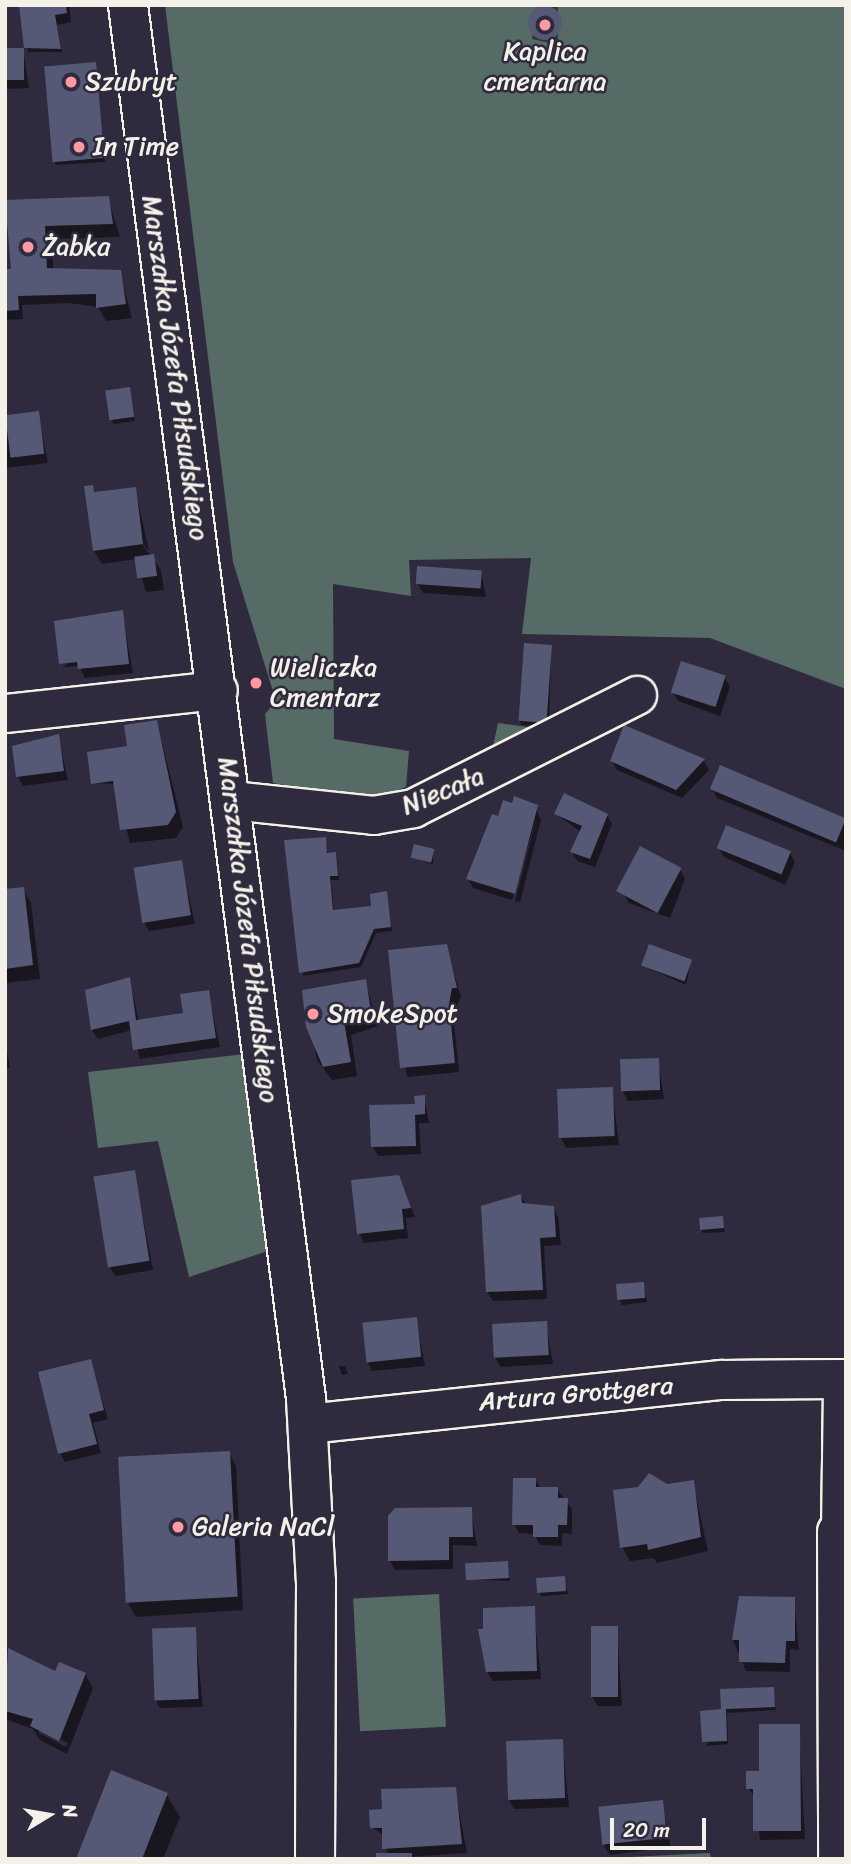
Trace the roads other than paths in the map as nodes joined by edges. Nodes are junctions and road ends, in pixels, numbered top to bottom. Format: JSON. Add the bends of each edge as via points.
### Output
{"nodes":[{"id":1,"x":128,"y":5,"type":"edge"},
{"id":2,"x":218,"y":691,"type":"junction"},
{"id":3,"x":637,"y":695,"type":"dead end"},
{"id":4,"x":5,"y":713,"type":"edge"},
{"id":5,"x":231,"y":800,"type":"junction"},
{"id":6,"x":842,"y":1379,"type":"edge"},
{"id":7,"x":308,"y":1424,"type":"junction"},
{"id":8,"x":836,"y":1531,"type":"joint"},
{"id":9,"x":315,"y":1859,"type":"edge"},
{"id":10,"x":836,"y":1859,"type":"edge"}],
"edges":[{"from":1,"to":2,"type":"main road","name":"Marszałka Józefa Piłsudskiego"},
{"from":2,"to":4,"type":"street"},
{"from":2,"to":5,"type":"main road","name":"Marszałka Józefa Piłsudskiego"},
{"from":3,"to":5,"type":"street","name":"Niecała","via":[[413,808],[373,815]]},
{"from":5,"to":7,"type":"main road","name":"Marszałka Józefa Piłsudskiego"},
{"from":6,"to":7,"type":"main road","name":"Artura Grottgera","via":[[722,1380]]},
{"from":6,"to":8,"type":"street"},
{"from":7,"to":9,"type":"main road","name":"Marszałka Józefa Piłsudskiego","via":[[316,1581]]},
{"from":8,"to":10,"type":"street"}]}
